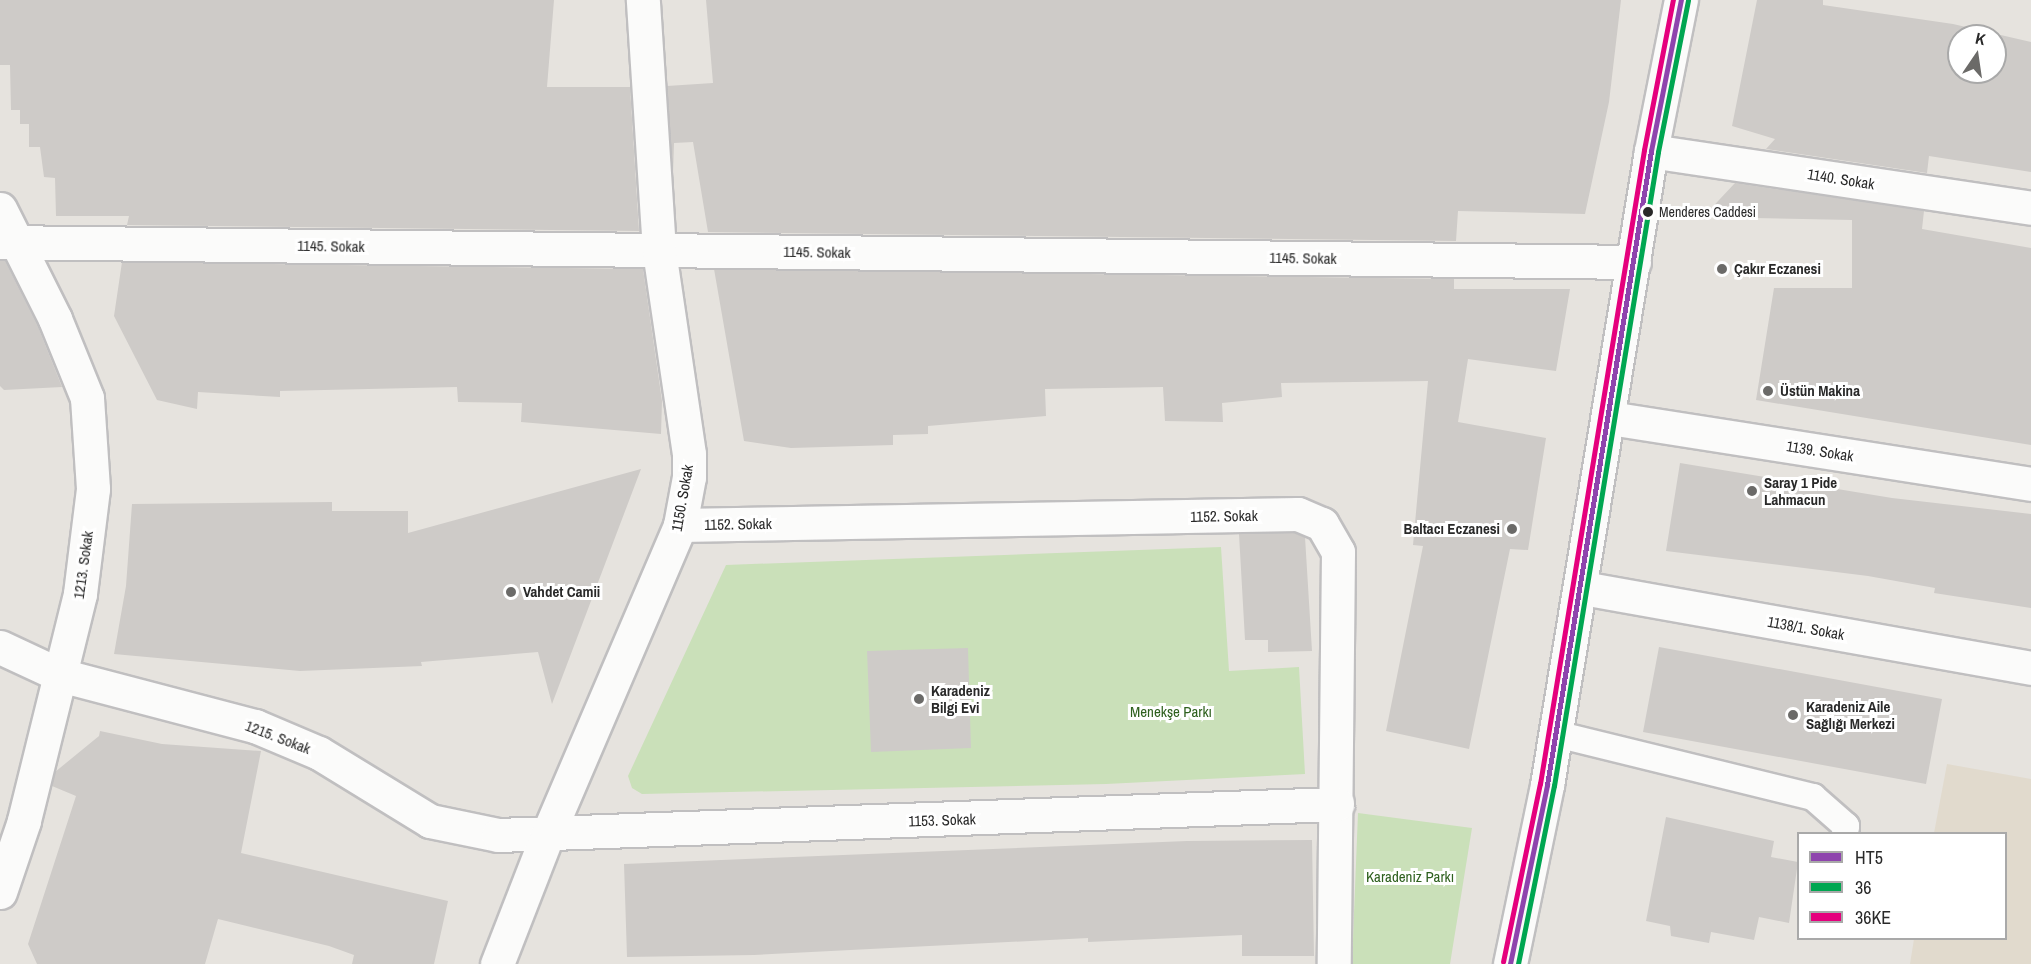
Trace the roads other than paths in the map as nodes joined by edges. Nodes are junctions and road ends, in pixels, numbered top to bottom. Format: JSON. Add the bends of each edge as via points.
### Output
{"nodes":[{"id":1,"x":643,"y":0,"type":"edge"},
{"id":2,"x":1681,"y":0,"type":"edge"},
{"id":3,"x":1651,"y":151,"type":"junction"},
{"id":4,"x":2031,"y":208,"type":"edge"},
{"id":5,"x":0,"y":209,"type":"edge"},
{"id":6,"x":8,"y":243,"type":"edge"},
{"id":7,"x":659,"y":250,"type":"junction"},
{"id":8,"x":1634,"y":262,"type":"junction"},
{"id":9,"x":1610,"y":418,"type":"junction"},
{"id":10,"x":2031,"y":484,"type":"edge"},
{"id":11,"x":680,"y":525,"type":"junction"},
{"id":12,"x":1582,"y":588,"type":"junction"},
{"id":13,"x":0,"y":647,"type":"edge"},
{"id":14,"x":2031,"y":668,"type":"edge"},
{"id":15,"x":60,"y":675,"type":"junction"},
{"id":16,"x":1556,"y":734,"type":"junction"},
{"id":17,"x":1336,"y":804,"type":"junction"},
{"id":18,"x":12,"y":815,"type":"edge"},
{"id":19,"x":1845,"y":832,"type":"edge"},
{"id":20,"x":547,"y":836,"type":"junction"},
{"id":21,"x":0,"y":892,"type":"edge"},
{"id":22,"x":497,"y":964,"type":"edge"},
{"id":23,"x":1334,"y":964,"type":"edge"},
{"id":24,"x":1510,"y":964,"type":"edge"}],
"edges":[{"from":1,"to":7,"type":"street","name":"1150. Sokak"},
{"from":2,"to":3,"type":"street"},
{"from":3,"to":4,"type":"street","name":"1140. Sokak"},
{"from":3,"to":8,"type":"street"},
{"from":5,"to":6,"type":"street","name":"1213. Sokak"},
{"from":6,"to":7,"type":"street","name":"1145. Sokak"},
{"from":6,"to":15,"type":"street","name":"1213. Sokak","via":[[55,319],[87,398],[93,489],[80,594]]},
{"from":7,"to":8,"type":"street","name":"1145. Sokak"},
{"from":7,"to":11,"type":"street","name":"1150. Sokak","via":[[689,453]]},
{"from":8,"to":9,"type":"street"},
{"from":9,"to":10,"type":"street","name":"1139. Sokak"},
{"from":9,"to":12,"type":"street"},
{"from":11,"to":17,"type":"street","name":"1152. Sokak","via":[[1298,514],[1322,524],[1338,552]]},
{"from":11,"to":20,"type":"street","name":"1150. Sokak"},
{"from":12,"to":14,"type":"street","name":"1138/1. Sokak"},
{"from":12,"to":16,"type":"street"},
{"from":13,"to":15,"type":"street","name":"1215. Sokak"},
{"from":15,"to":18,"type":"street","name":"1213. Sokak"},
{"from":15,"to":20,"type":"street","name":"1215. Sokak","via":[[255,726],[320,753],[430,821],[498,835]]},
{"from":16,"to":19,"type":"lane","via":[[1813,797],[1846,826]]},
{"from":16,"to":24,"type":"street"},
{"from":17,"to":20,"type":"street","name":"1153. Sokak"},
{"from":17,"to":23,"type":"street","name":"1152. Sokak"},
{"from":18,"to":21,"type":"street","name":"1213. Sokak"},
{"from":20,"to":22,"type":"street","name":"1150. Sokak"}]}
